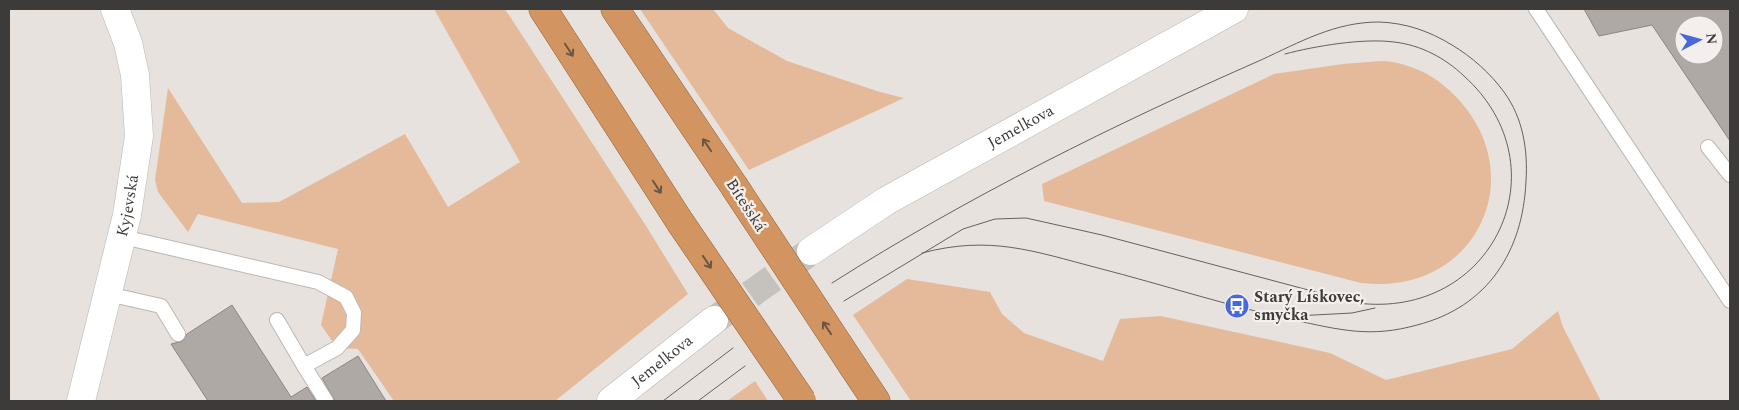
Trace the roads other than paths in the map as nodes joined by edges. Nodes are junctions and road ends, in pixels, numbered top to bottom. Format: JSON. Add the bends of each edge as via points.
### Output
{"nodes":[{"id":1,"x":115,"y":9,"type":"edge"},
{"id":2,"x":543,"y":9,"type":"edge"},
{"id":3,"x":615,"y":9,"type":"edge"},
{"id":4,"x":1234,"y":9,"type":"edge"},
{"id":5,"x":1536,"y":9,"type":"edge"},
{"id":6,"x":1708,"y":147,"type":"dead end"},
{"id":7,"x":1730,"y":175,"type":"edge"},
{"id":8,"x":122,"y":237,"type":"junction"},
{"id":9,"x":810,"y":251,"type":"tunnel mouth"},
{"id":10,"x":108,"y":294,"type":"junction"},
{"id":11,"x":1730,"y":301,"type":"edge"},
{"id":12,"x":277,"y":320,"type":"dead end"},
{"id":13,"x":714,"y":320,"type":"tunnel mouth"},
{"id":14,"x":178,"y":334,"type":"dead end"},
{"id":15,"x":304,"y":366,"type":"junction"},
{"id":16,"x":81,"y":401,"type":"edge"},
{"id":17,"x":326,"y":401,"type":"edge"},
{"id":18,"x":612,"y":401,"type":"edge"},
{"id":19,"x":802,"y":401,"type":"edge"},
{"id":20,"x":876,"y":401,"type":"edge"}],
"edges":[{"from":1,"to":8,"type":"street","name":"Kyjevská","via":[[128,43],[139,109],[135,174]]},
{"from":2,"to":19,"type":"highway","one_way":true,"bridge":true,"via":[[680,222]]},
{"from":20,"to":3,"type":"highway","name":"Bítešská","one_way":true,"bridge":true},
{"from":4,"to":9,"type":"street","name":"Jemelkova","via":[[886,201]]},
{"from":5,"to":11,"type":"lane"},
{"from":6,"to":7,"type":"lane"},
{"from":8,"to":10,"type":"street","name":"Kyjevská"},
{"from":8,"to":15,"type":"lane","via":[[318,282],[346,297],[354,313],[353,330],[336,348]]},
{"from":10,"to":14,"type":"lane","via":[[161,306]]},
{"from":10,"to":16,"type":"street","name":"Kyjevská"},
{"from":12,"to":15,"type":"lane"},
{"from":13,"to":18,"type":"street","name":"Jemelkova"},
{"from":15,"to":17,"type":"lane"}]}
